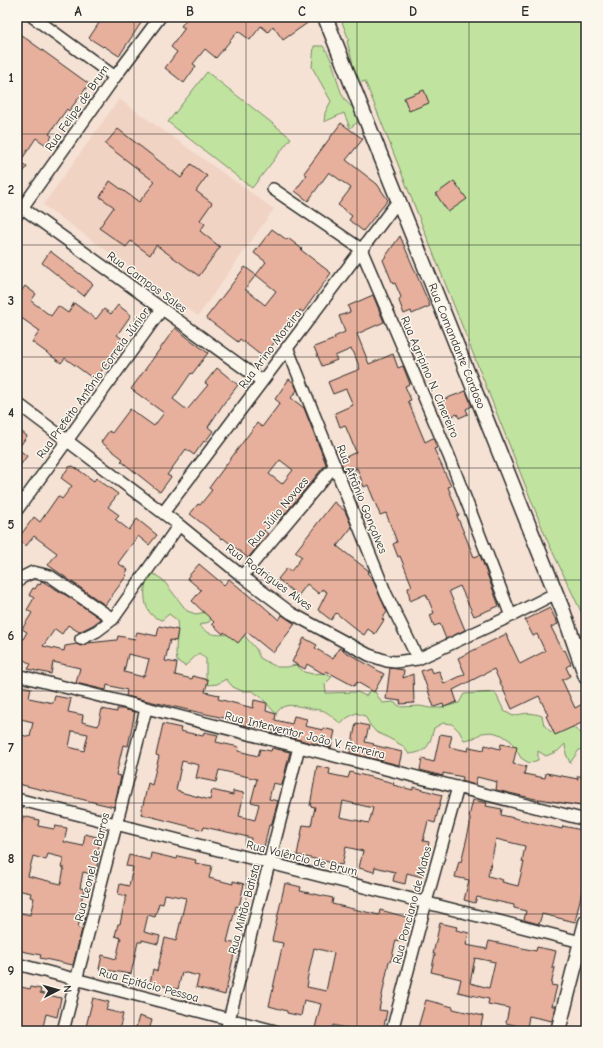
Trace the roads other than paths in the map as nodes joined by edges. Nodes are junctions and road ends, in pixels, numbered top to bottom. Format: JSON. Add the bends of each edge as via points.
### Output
{"nodes":[{"id":1,"x":33,"y":17,"type":"edge"},
{"id":2,"x":160,"y":17,"type":"edge"},
{"id":3,"x":325,"y":17,"type":"edge"},
{"id":4,"x":115,"y":77,"type":"junction"},
{"id":5,"x":273,"y":189,"type":"dead end"},
{"id":6,"x":398,"y":201,"type":"junction"},
{"id":7,"x":19,"y":209,"type":"edge"},
{"id":8,"x":361,"y":249,"type":"junction"},
{"id":9,"x":162,"y":309,"type":"junction"},
{"id":10,"x":287,"y":347,"type":"junction"},
{"id":11,"x":262,"y":380,"type":"junction"},
{"id":12,"x":17,"y":402,"type":"edge"},
{"id":13,"x":68,"y":441,"type":"junction"},
{"id":14,"x":335,"y":465,"type":"junction"},
{"id":15,"x":17,"y":510,"type":"edge"},
{"id":16,"x":163,"y":513,"type":"junction"},
{"id":17,"x":179,"y":525,"type":"junction"},
{"id":18,"x":242,"y":576,"type":"junction"},
{"id":19,"x":17,"y":583,"type":"edge"},
{"id":20,"x":556,"y":593,"type":"junction"},
{"id":21,"x":511,"y":616,"type":"junction"},
{"id":22,"x":113,"y":619,"type":"junction"},
{"id":23,"x":81,"y":639,"type":"dead end"},
{"id":24,"x":418,"y":659,"type":"junction"},
{"id":25,"x":17,"y":675,"type":"edge"},
{"id":26,"x":586,"y":677,"type":"edge"},
{"id":27,"x":146,"y":709,"type":"junction"},
{"id":28,"x":299,"y":747,"type":"junction"},
{"id":29,"x":458,"y":787,"type":"junction"},
{"id":30,"x":17,"y":799,"type":"edge"},
{"id":31,"x":586,"y":820,"type":"edge"},
{"id":32,"x":116,"y":824,"type":"junction"},
{"id":33,"x":270,"y":864,"type":"junction"},
{"id":34,"x":426,"y":902,"type":"junction"},
{"id":35,"x":586,"y":922,"type":"edge"},
{"id":36,"x":581,"y":942,"type":"junction"},
{"id":37,"x":17,"y":964,"type":"edge"},
{"id":38,"x":77,"y":980,"type":"junction"},
{"id":39,"x":229,"y":1019,"type":"junction"},
{"id":40,"x":63,"y":1031,"type":"edge"},
{"id":41,"x":226,"y":1031,"type":"edge"},
{"id":42,"x":275,"y":1031,"type":"edge"},
{"id":43,"x":392,"y":1031,"type":"edge"},
{"id":44,"x":558,"y":1031,"type":"edge"}],
"edges":[{"from":1,"to":4,"type":"street"},
{"from":2,"to":4,"type":"street","name":"Rua Felipe de Brum"},
{"from":3,"to":6,"type":"street","name":"Rua Comandante Cardoso"},
{"from":4,"to":7,"type":"street","name":"Rua Felipe de Brum"},
{"from":5,"to":8,"type":"street"},
{"from":6,"to":8,"type":"street","name":"Rua Arino Moreira"},
{"from":6,"to":20,"type":"street","name":"Rua Comandante Cardoso"},
{"from":7,"to":9,"type":"street","name":"Rua Campos Sales"},
{"from":8,"to":10,"type":"street","name":"Rua Arino Moreira"},
{"from":8,"to":21,"type":"street","name":"Rua Agripino N. Cinereiro","via":[[446,449]]},
{"from":9,"to":11,"type":"street","name":"Rua Campos Sales"},
{"from":9,"to":13,"type":"street","name":"Rua Prefeito Antônio Correia Júnior"},
{"from":10,"to":11,"type":"street","name":"Rua Arino Moreira"},
{"from":10,"to":14,"type":"street","name":"Rua Afrânio Gonçalves"},
{"from":11,"to":16,"type":"street","name":"Rua Arino Moreira"},
{"from":12,"to":13,"type":"street","name":"Rua Rodrigues Alves"},
{"from":13,"to":15,"type":"street","name":"Rua Prefeito Antônio Correia Júnior"},
{"from":13,"to":16,"type":"street","name":"Rua Rodrigues Alves"},
{"from":14,"to":18,"type":"street","name":"Rua Júlio Novaes"},
{"from":14,"to":24,"type":"street","name":"Rua Afrânio Gonçalves","via":[[386,594]]},
{"from":16,"to":17,"type":"street","name":"Rua Rodrigues Alves"},
{"from":17,"to":18,"type":"street","name":"Rua Rodrigues Alves"},
{"from":17,"to":22,"type":"street"},
{"from":18,"to":24,"type":"street","name":"Rua Rodrigues Alves","via":[[291,612],[369,655],[395,662]]},
{"from":19,"to":22,"type":"street","via":[[21,578],[34,572],[50,576]]},
{"from":20,"to":21,"type":"street","name":"Rua Rodrigues Alves"},
{"from":20,"to":26,"type":"street","name":"Rua Comandante Cardoso"},
{"from":21,"to":24,"type":"street","name":"Rua Rodrigues Alves"},
{"from":22,"to":23,"type":"street"},
{"from":25,"to":27,"type":"street","name":"Rua Interventor João V. Ferreira"},
{"from":27,"to":28,"type":"street","name":"Rua Interventor João V. Ferreira"},
{"from":27,"to":32,"type":"street","name":"Rua Leonel de Barros"},
{"from":28,"to":29,"type":"street","name":"Rua Interventor João V. Ferreira"},
{"from":28,"to":33,"type":"street","name":"Rua Miltão Batista"},
{"from":29,"to":31,"type":"street","name":"Rua Interventor João V. Ferreira"},
{"from":29,"to":34,"type":"street","name":"Rua Ponciano de Matos"},
{"from":30,"to":32,"type":"street","name":"Rua Valêncio de Brum"},
{"from":32,"to":33,"type":"street","name":"Rua Valêncio de Brum"},
{"from":32,"to":38,"type":"street","name":"Rua Leonel de Barros"},
{"from":33,"to":34,"type":"street","name":"Rua Valêncio de Brum"},
{"from":33,"to":39,"type":"street","name":"Rua Miltão Batista"},
{"from":34,"to":36,"type":"street","name":"Rua Valêncio de Brum"},
{"from":34,"to":43,"type":"street","name":"Rua Ponciano de Matos"},
{"from":35,"to":36,"type":"street"},
{"from":36,"to":44,"type":"street"},
{"from":37,"to":38,"type":"street","name":"Rua Epitácio Pessoa"},
{"from":38,"to":39,"type":"street","name":"Rua Epitácio Pessoa"},
{"from":38,"to":40,"type":"street","name":"Rua Leonel de Barros"},
{"from":39,"to":41,"type":"street","name":"Rua Miltão Batista"},
{"from":39,"to":42,"type":"street","name":"Rua Epitácio Pessoa"}]}
